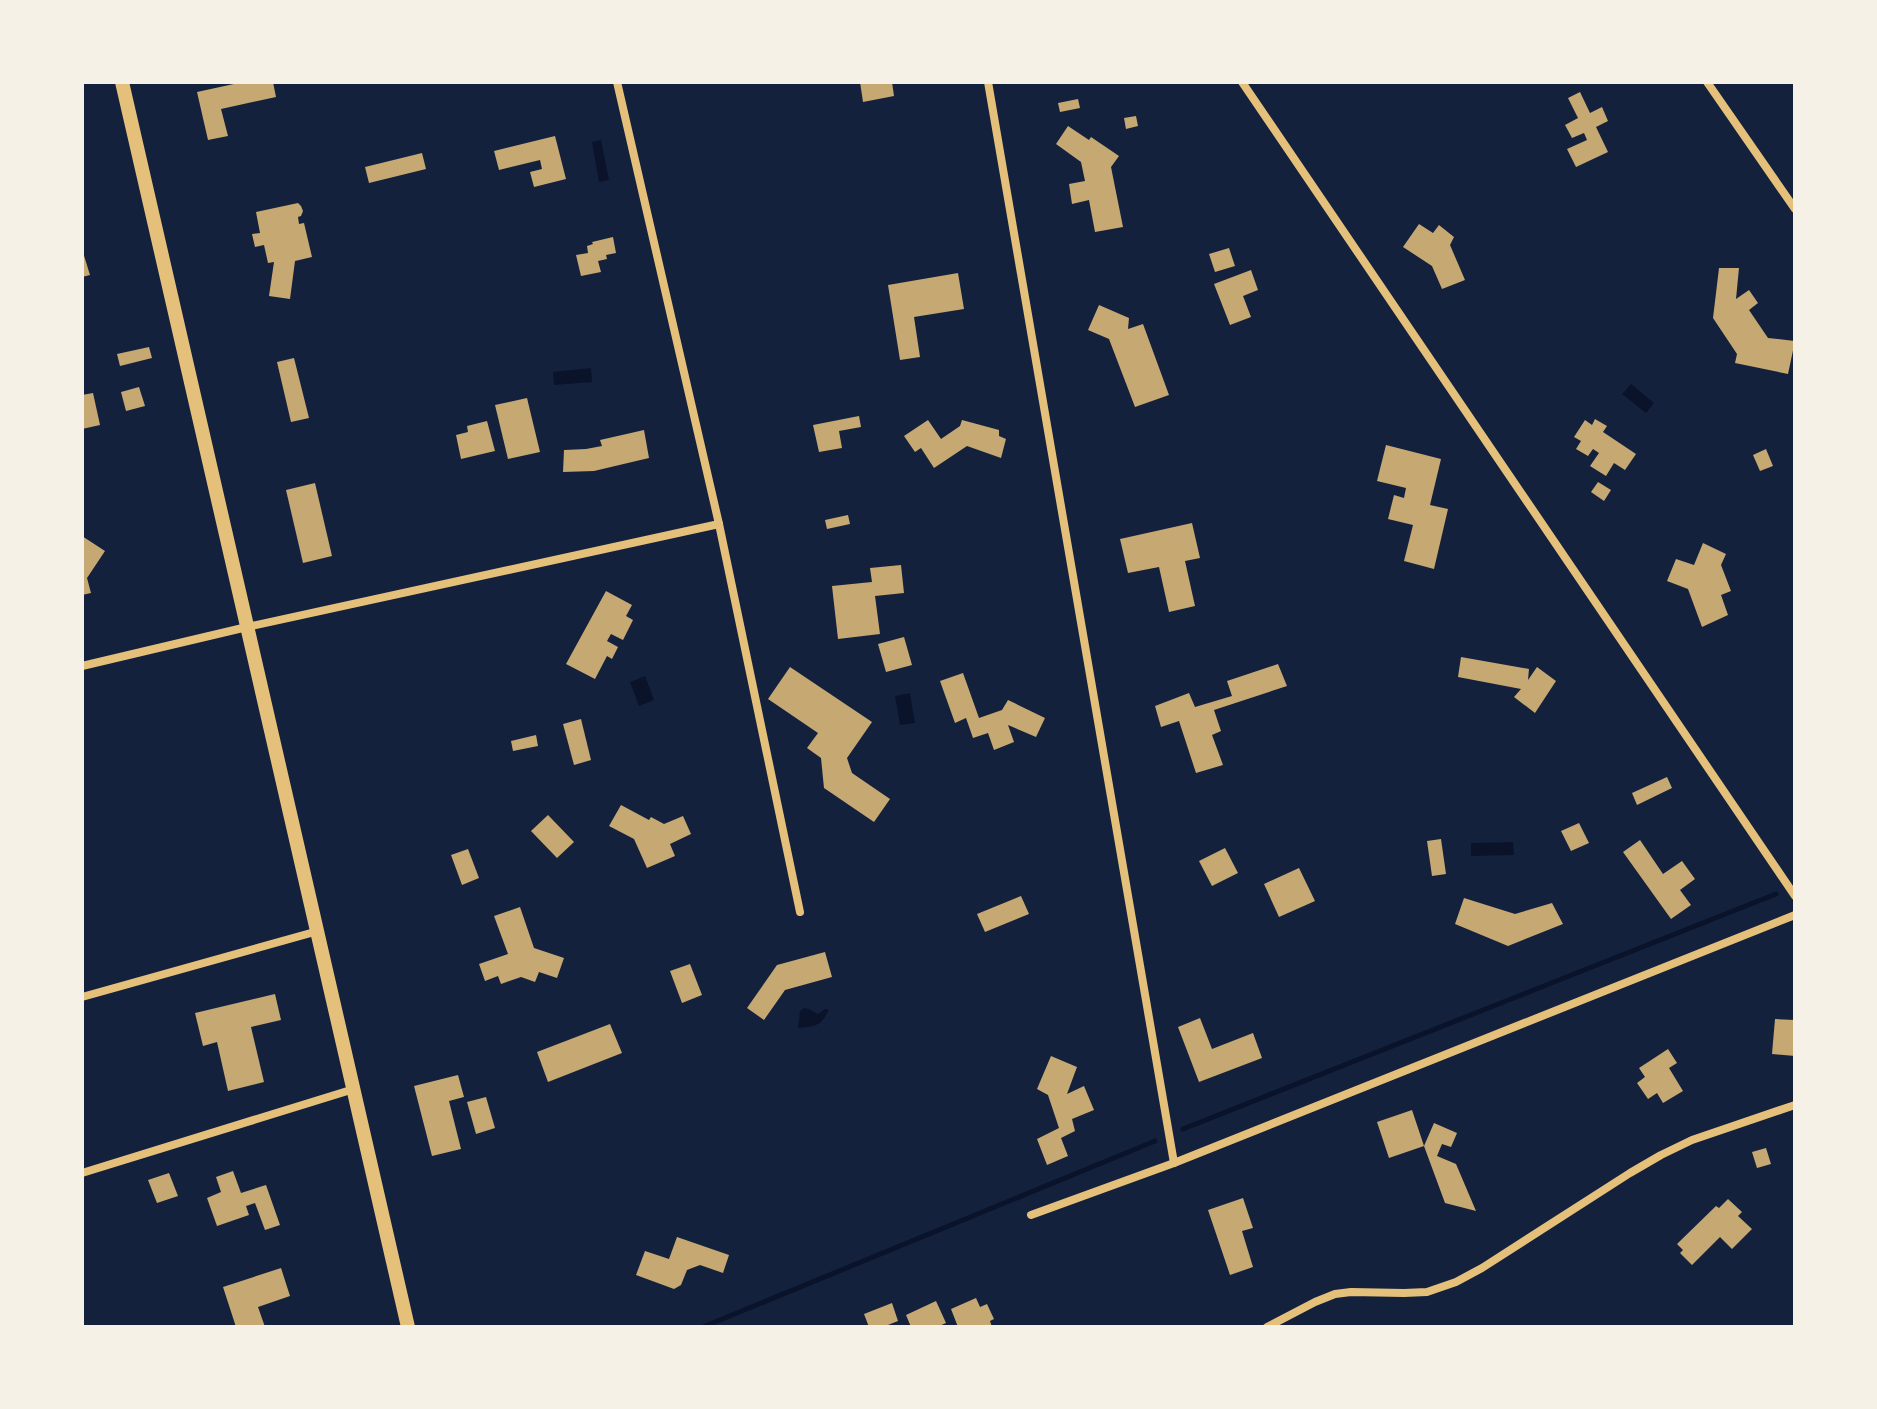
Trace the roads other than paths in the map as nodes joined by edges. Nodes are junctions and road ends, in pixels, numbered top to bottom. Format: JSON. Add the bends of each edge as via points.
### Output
{"nodes":[{"id":1,"x":122,"y":82,"type":"edge"},
{"id":2,"x":617,"y":82,"type":"edge"},
{"id":3,"x":988,"y":82,"type":"edge"},
{"id":4,"x":1242,"y":82,"type":"edge"},
{"id":5,"x":1707,"y":82,"type":"edge"},
{"id":6,"x":1795,"y":209,"type":"edge"},
{"id":7,"x":719,"y":524,"type":"junction"},
{"id":8,"x":247,"y":627,"type":"junction"},
{"id":9,"x":82,"y":666,"type":"edge"},
{"id":10,"x":1795,"y":896,"type":"edge"},
{"id":11,"x":800,"y":912,"type":"dead end"},
{"id":12,"x":1795,"y":915,"type":"edge"},
{"id":13,"x":318,"y":931,"type":"junction"},
{"id":14,"x":82,"y":997,"type":"edge"},
{"id":15,"x":354,"y":1089,"type":"junction"},
{"id":16,"x":1795,"y":1105,"type":"edge"},
{"id":17,"x":1174,"y":1163,"type":"junction"},
{"id":18,"x":82,"y":1173,"type":"edge"},
{"id":19,"x":1031,"y":1215,"type":"dead end"},
{"id":20,"x":408,"y":1327,"type":"edge"},
{"id":21,"x":1267,"y":1327,"type":"edge"}],
"edges":[{"from":1,"to":8,"type":"main road"},
{"from":2,"to":7,"type":"street"},
{"from":3,"to":17,"type":"street"},
{"from":4,"to":10,"type":"street"},
{"from":5,"to":6,"type":"street"},
{"from":7,"to":8,"type":"street"},
{"from":7,"to":11,"type":"street"},
{"from":8,"to":9,"type":"street"},
{"from":8,"to":13,"type":"main road"},
{"from":12,"to":17,"type":"street"},
{"from":13,"to":14,"type":"street"},
{"from":13,"to":15,"type":"main road"},
{"from":15,"to":18,"type":"street"},
{"from":15,"to":20,"type":"main road"},
{"from":16,"to":21,"type":"street","via":[[1661,1155],[1456,1282],[1427,1292],[1335,1294]]},
{"from":17,"to":19,"type":"street"}]}
